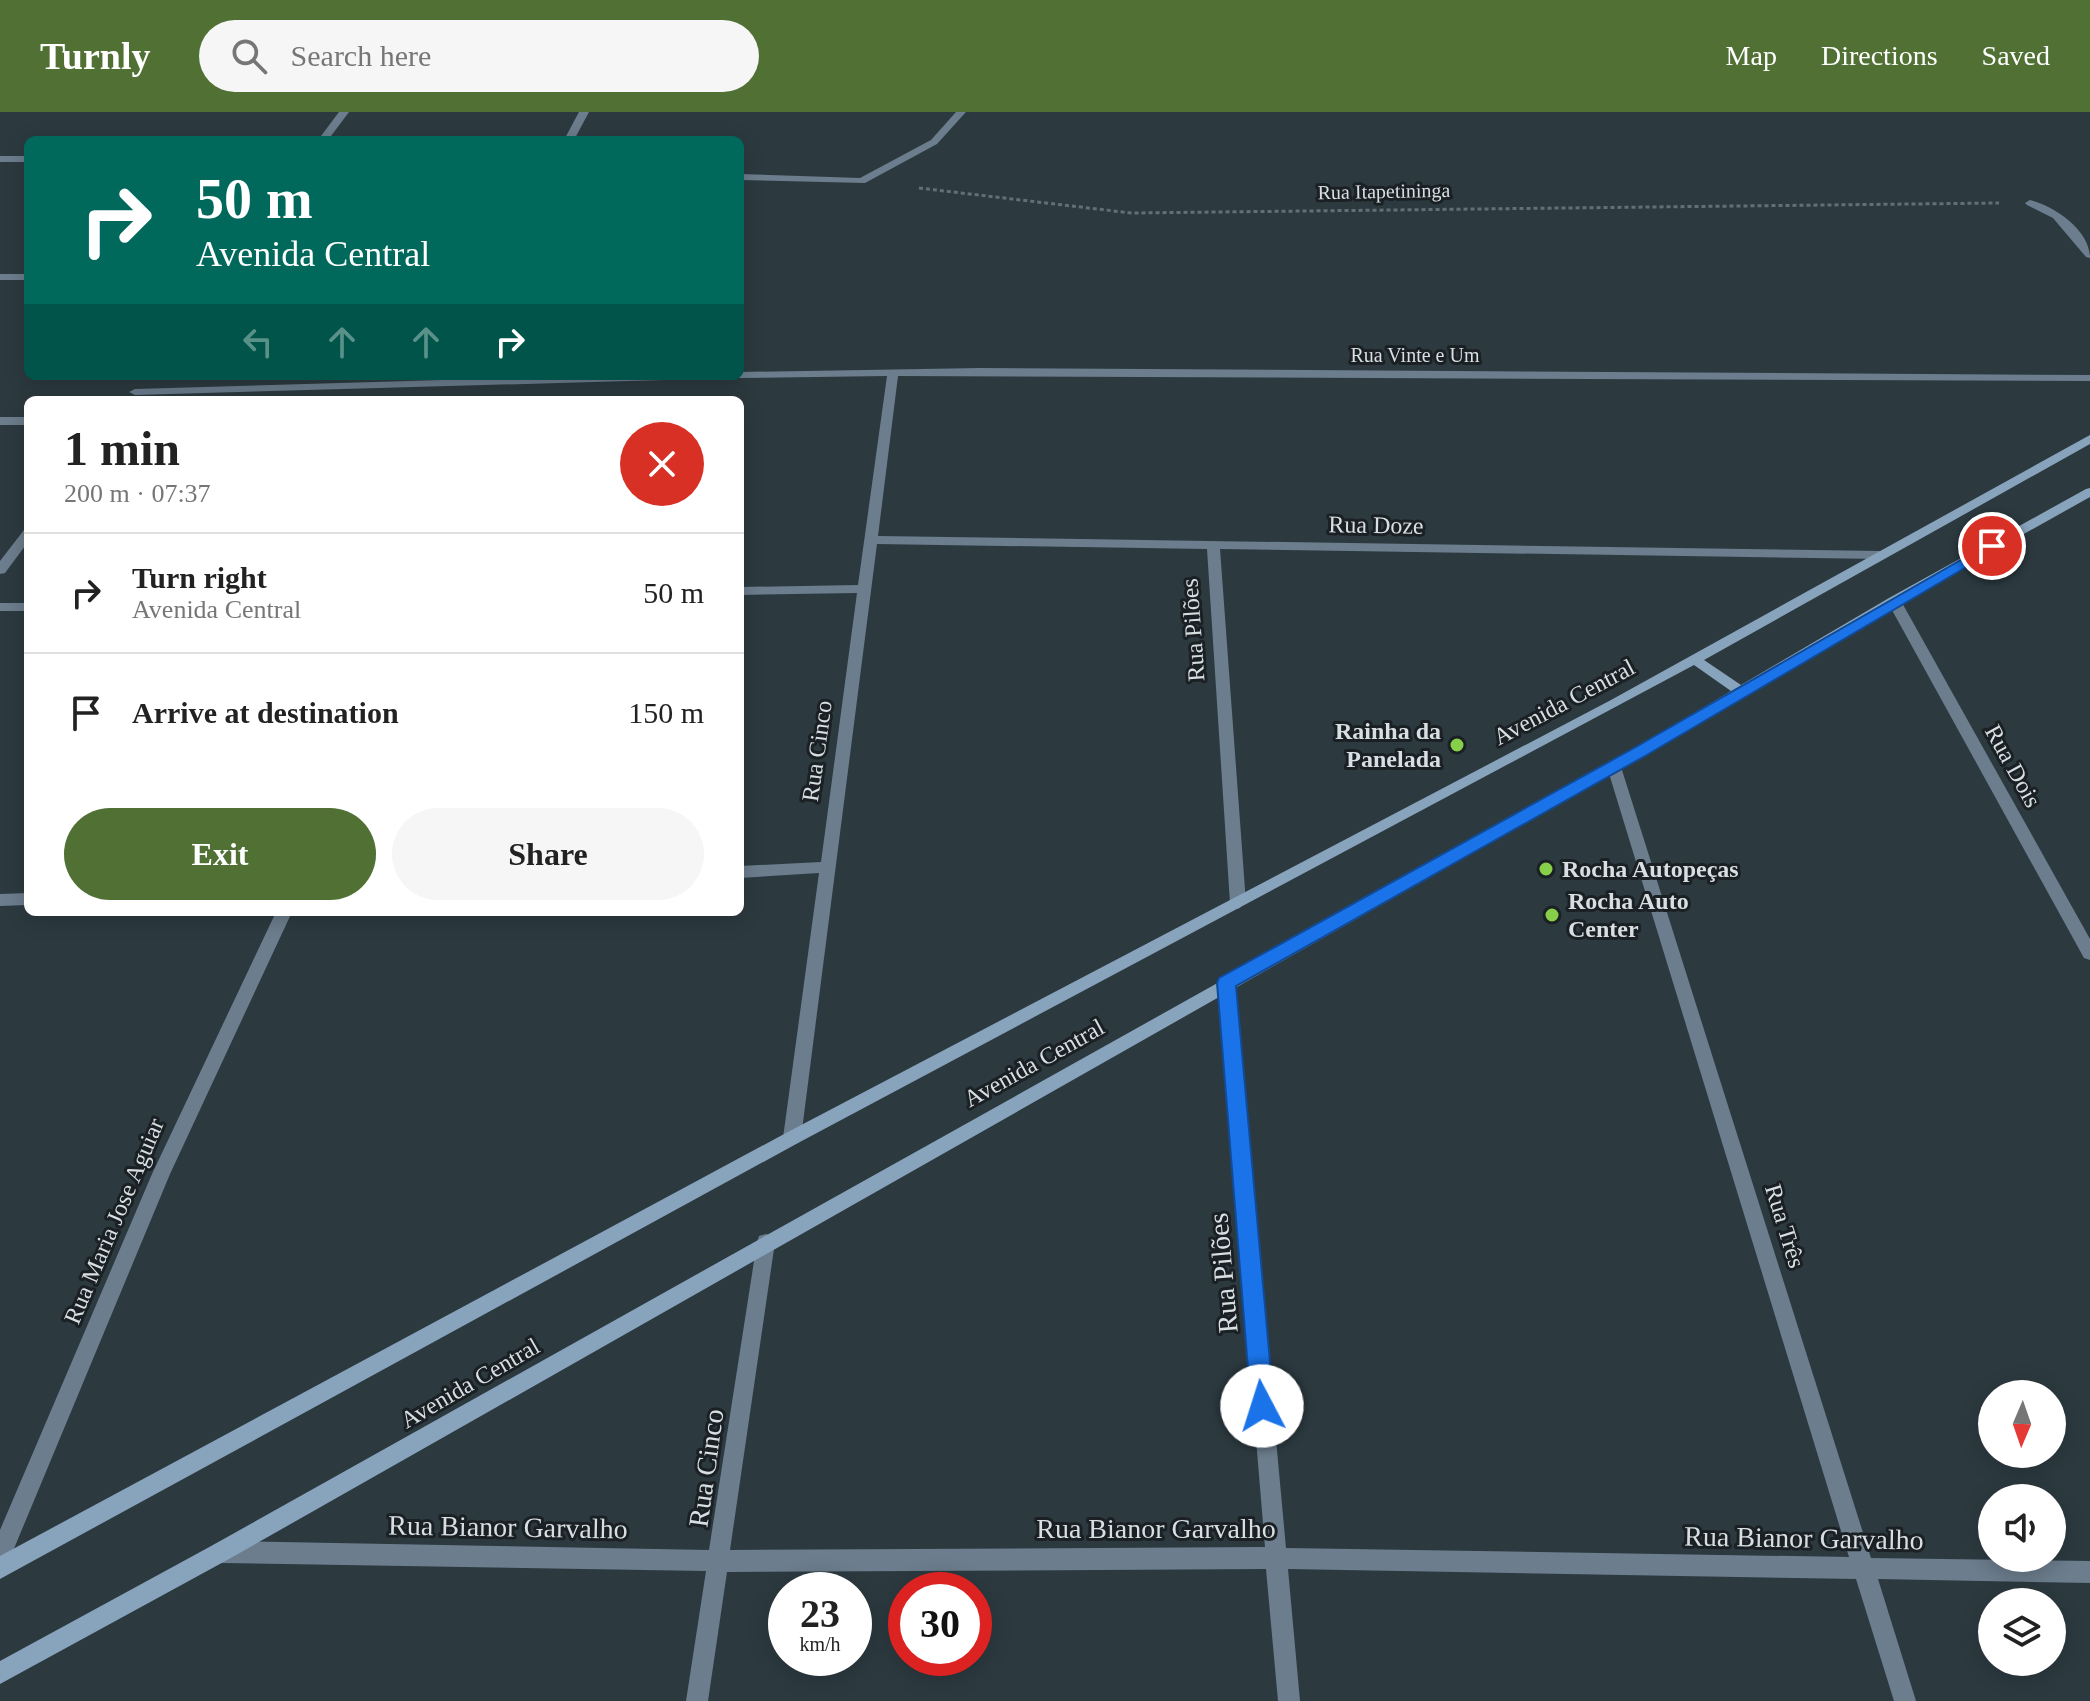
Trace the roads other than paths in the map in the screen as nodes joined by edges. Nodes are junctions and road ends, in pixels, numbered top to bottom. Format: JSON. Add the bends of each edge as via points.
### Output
{"nodes":[{"id":1,"x":344,"y":112,"type":"edge"},
{"id":2,"x":584,"y":112,"type":"edge"},
{"id":3,"x":961,"y":112,"type":"edge"},
{"id":4,"x":326,"y":136,"type":"edge"},
{"id":5,"x":571,"y":136,"type":"edge"},
{"id":6,"x":0,"y":159,"type":"edge"},
{"id":7,"x":24,"y":159,"type":"edge"},
{"id":8,"x":744,"y":177,"type":"edge"},
{"id":9,"x":2030,"y":203,"type":"road end"},
{"id":10,"x":2090,"y":255,"type":"edge"},
{"id":11,"x":0,"y":277,"type":"edge"},
{"id":12,"x":24,"y":277,"type":"edge"},
{"id":13,"x":893,"y":372,"type":"junction"},
{"id":14,"x":744,"y":375,"type":"edge"},
{"id":15,"x":2090,"y":378,"type":"edge"},
{"id":16,"x":540,"y":380,"type":"edge"},
{"id":17,"x":132,"y":396,"type":"edge"},
{"id":18,"x":0,"y":421,"type":"edge"},
{"id":19,"x":24,"y":421,"type":"edge"},
{"id":20,"x":2090,"y":439,"type":"edge"},
{"id":21,"x":2090,"y":492,"type":"edge"},
{"id":22,"x":24,"y":538,"type":"edge"},
{"id":23,"x":871,"y":540,"type":"junction"},
{"id":24,"x":1213,"y":545,"type":"junction"},
{"id":25,"x":1881,"y":555,"type":"junction"},
{"id":26,"x":0,"y":570,"type":"edge"},
{"id":27,"x":865,"y":589,"type":"junction"},
{"id":28,"x":744,"y":591,"type":"edge"},
{"id":29,"x":1894,"y":601,"type":"junction"},
{"id":30,"x":0,"y":607,"type":"edge"},
{"id":31,"x":24,"y":607,"type":"edge"},
{"id":32,"x":1694,"y":659,"type":"junction"},
{"id":33,"x":1743,"y":693,"type":"junction"},
{"id":34,"x":1614,"y":767,"type":"junction"},
{"id":35,"x":827,"y":867,"type":"junction"},
{"id":36,"x":744,"y":872,"type":"edge"},
{"id":37,"x":24,"y":899,"type":"edge"},
{"id":38,"x":0,"y":900,"type":"edge"},
{"id":39,"x":1238,"y":903,"type":"junction"},
{"id":40,"x":282,"y":916,"type":"edge"},
{"id":41,"x":2090,"y":954,"type":"edge"},
{"id":42,"x":1226,"y":983,"type":"junction"},
{"id":43,"x":792,"y":1138,"type":"junction"},
{"id":44,"x":766,"y":1242,"type":"junction"},
{"id":45,"x":221,"y":1552,"type":"junction"},
{"id":46,"x":0,"y":1556,"type":"edge"},
{"id":47,"x":1275,"y":1558,"type":"junction"},
{"id":48,"x":721,"y":1561,"type":"junction"},
{"id":49,"x":0,"y":1568,"type":"edge"},
{"id":50,"x":1865,"y":1569,"type":"junction"},
{"id":51,"x":2090,"y":1572,"type":"edge"},
{"id":52,"x":0,"y":1673,"type":"edge"},
{"id":53,"x":697,"y":1701,"type":"edge"},
{"id":54,"x":1289,"y":1701,"type":"edge"},
{"id":55,"x":1905,"y":1701,"type":"edge"}],
"edges":[{"from":1,"to":4,"type":"street"},
{"from":2,"to":5,"type":"street"},
{"from":3,"to":8,"type":"street","via":[[934,142],[862,181]]},
{"from":6,"to":7,"type":"street"},
{"from":9,"to":10,"type":"street","via":[[2057,214]]},
{"from":11,"to":12,"type":"street"},
{"from":13,"to":14,"type":"street","name":"Rua Vinte e Um"},
{"from":13,"to":15,"type":"street","name":"Rua Vinte e Um"},
{"from":13,"to":23,"type":"street","name":"Rua Cinco"},
{"from":16,"to":17,"type":"street"},
{"from":18,"to":19,"type":"street"},
{"from":20,"to":25,"type":"main road","name":"Avenida Central"},
{"from":21,"to":29,"type":"main road","name":"Avenida Central"},
{"from":22,"to":26,"type":"street"},
{"from":23,"to":24,"type":"street","name":"Rua Doze"},
{"from":23,"to":27,"type":"street","name":"Rua Cinco"},
{"from":24,"to":25,"type":"street","name":"Rua Doze"},
{"from":24,"to":39,"type":"street","name":"Rua Pilões"},
{"from":25,"to":32,"type":"main road","name":"Avenida Central"},
{"from":27,"to":28,"type":"street"},
{"from":27,"to":35,"type":"street","name":"Rua Cinco"},
{"from":29,"to":33,"type":"main road","name":"Avenida Central"},
{"from":29,"to":41,"type":"street","name":"Rua Dois"},
{"from":30,"to":31,"type":"street"},
{"from":32,"to":33,"type":"main road"},
{"from":32,"to":39,"type":"main road","name":"Avenida Central"},
{"from":33,"to":34,"type":"main road","name":"Avenida Central"},
{"from":34,"to":42,"type":"main road","name":"Avenida Central"},
{"from":34,"to":50,"type":"street","name":"Rua Três"},
{"from":35,"to":36,"type":"street"},
{"from":35,"to":43,"type":"street","name":"Rua Cinco"},
{"from":37,"to":38,"type":"street"},
{"from":39,"to":43,"type":"main road","name":"Avenida Central"},
{"from":40,"to":46,"type":"street","name":"Rua Maria Jose Aguiar","via":[[161,1174]]},
{"from":42,"to":44,"type":"main road","name":"Avenida Central"},
{"from":42,"to":47,"type":"street","name":"Rua Pilões"},
{"from":43,"to":49,"type":"main road","name":"Avenida Central"},
{"from":44,"to":45,"type":"main road","name":"Avenida Central"},
{"from":44,"to":48,"type":"street","name":"Rua Cinco"},
{"from":45,"to":48,"type":"street","name":"Rua Bianor Garvalho"},
{"from":45,"to":52,"type":"main road","name":"Avenida Central"},
{"from":47,"to":48,"type":"street","name":"Rua Bianor Garvalho"},
{"from":47,"to":50,"type":"street","name":"Rua Bianor Garvalho"},
{"from":47,"to":54,"type":"street","name":"Rua Pilões"},
{"from":48,"to":53,"type":"street","name":"Rua Cinco"},
{"from":50,"to":51,"type":"street","name":"Rua Bianor Garvalho"},
{"from":50,"to":55,"type":"street","name":"Rua Três"}]}
